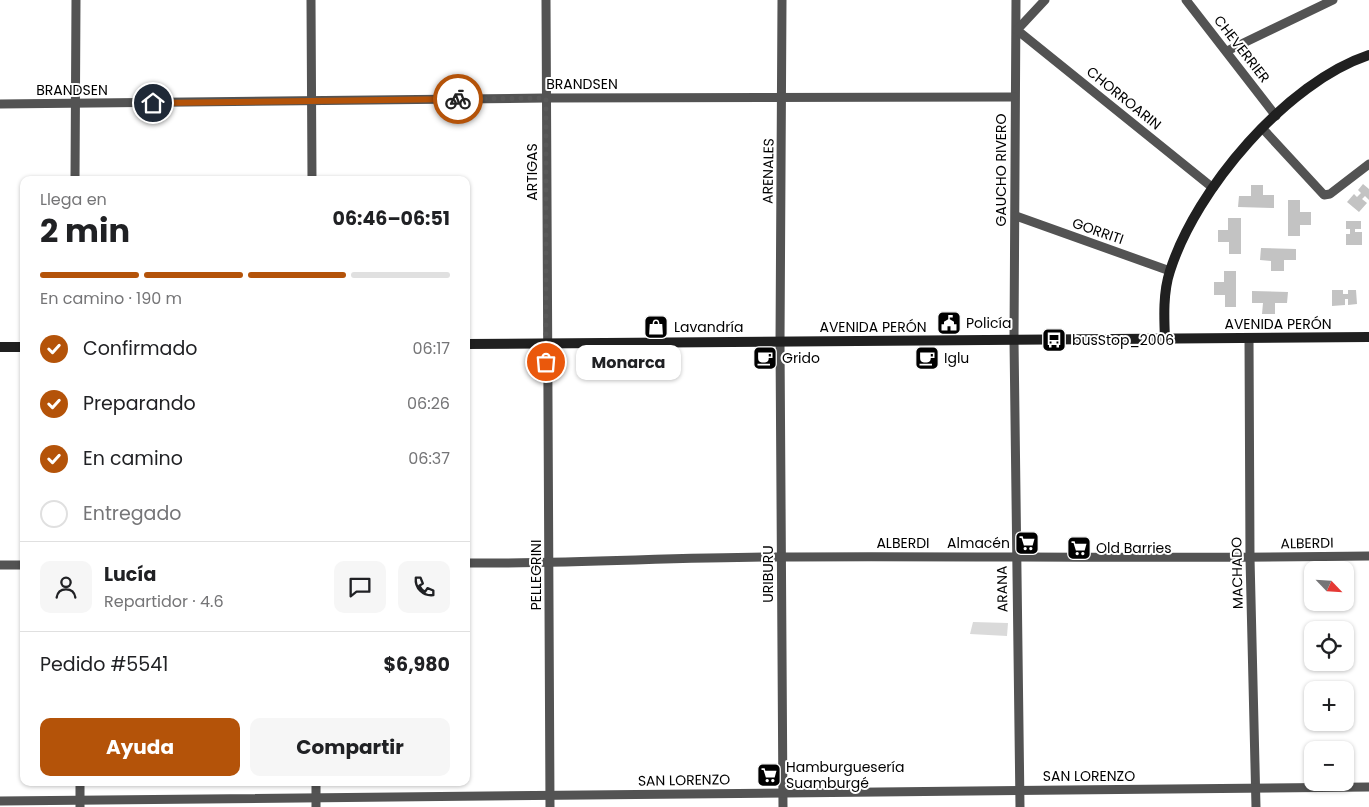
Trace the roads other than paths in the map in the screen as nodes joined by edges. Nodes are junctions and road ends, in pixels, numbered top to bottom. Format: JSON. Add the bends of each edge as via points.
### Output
{"nodes":[{"id":1,"x":76,"y":0,"type":"edge"},
{"id":2,"x":311,"y":0,"type":"edge"},
{"id":3,"x":546,"y":0,"type":"edge"},
{"id":4,"x":782,"y":0,"type":"edge"},
{"id":5,"x":1016,"y":0,"type":"edge"},
{"id":6,"x":1045,"y":0,"type":"edge"},
{"id":7,"x":1186,"y":0,"type":"edge"},
{"id":8,"x":1334,"y":0,"type":"edge"},
{"id":9,"x":1017,"y":30,"type":"junction"},
{"id":10,"x":1226,"y":51,"type":"junction"},
{"id":11,"x":1369,"y":55,"type":"edge"},
{"id":12,"x":783,"y":96,"type":"junction"},
{"id":13,"x":1014,"y":96,"type":"junction"},
{"id":14,"x":546,"y":98,"type":"junction"},
{"id":15,"x":311,"y":102,"type":"junction"},
{"id":16,"x":74,"y":103,"type":"junction"},
{"id":17,"x":0,"y":104,"type":"edge"},
{"id":18,"x":1276,"y":116,"type":"junction"},
{"id":19,"x":1263,"y":129,"type":"junction"},
{"id":20,"x":1369,"y":164,"type":"edge"},
{"id":21,"x":75,"y":176,"type":"edge"},
{"id":22,"x":312,"y":176,"type":"edge"},
{"id":23,"x":1213,"y":188,"type":"junction"},
{"id":24,"x":1016,"y":216,"type":"junction"},
{"id":25,"x":1170,"y":271,"type":"junction"},
{"id":26,"x":1369,"y":337,"type":"edge"},
{"id":27,"x":1249,"y":338,"type":"junction"},
{"id":28,"x":1166,"y":339,"type":"junction"},
{"id":29,"x":1014,"y":340,"type":"junction"},
{"id":30,"x":780,"y":342,"type":"junction"},
{"id":31,"x":546,"y":343,"type":"junction"},
{"id":32,"x":470,"y":344,"type":"edge"},
{"id":33,"x":0,"y":347,"type":"edge"},
{"id":34,"x":20,"y":347,"type":"edge"},
{"id":35,"x":782,"y":556,"type":"junction"},
{"id":36,"x":1369,"y":556,"type":"edge"},
{"id":37,"x":1015,"y":558,"type":"junction"},
{"id":38,"x":1250,"y":558,"type":"junction"},
{"id":39,"x":470,"y":563,"type":"edge"},
{"id":40,"x":550,"y":563,"type":"junction"},
{"id":41,"x":0,"y":565,"type":"edge"},
{"id":42,"x":20,"y":565,"type":"edge"},
{"id":43,"x":80,"y":786,"type":"edge"},
{"id":44,"x":316,"y":786,"type":"edge"},
{"id":45,"x":1369,"y":787,"type":"edge"},
{"id":46,"x":1256,"y":788,"type":"junction"},
{"id":47,"x":1020,"y":790,"type":"junction"},
{"id":48,"x":783,"y":793,"type":"junction"},
{"id":49,"x":550,"y":795,"type":"junction"},
{"id":50,"x":0,"y":801,"type":"edge"},
{"id":51,"x":316,"y":802,"type":"edge"},
{"id":52,"x":80,"y":803,"type":"edge"},
{"id":53,"x":550,"y":807,"type":"edge"},
{"id":54,"x":783,"y":807,"type":"edge"},
{"id":55,"x":1020,"y":807,"type":"edge"},
{"id":56,"x":1256,"y":807,"type":"edge"}],
"edges":[{"from":1,"to":16,"type":"street"},
{"from":2,"to":15,"type":"street"},
{"from":3,"to":14,"type":"street","name":"ARTIGAS"},
{"from":4,"to":12,"type":"street","name":"ARENALES"},
{"from":5,"to":9,"type":"street","name":"GAUCHO RIVERO"},
{"from":6,"to":9,"type":"street"},
{"from":7,"to":10,"type":"street","name":"CHEVERRIER"},
{"from":8,"to":10,"type":"street"},
{"from":9,"to":13,"type":"street","name":"GAUCHO RIVERO"},
{"from":9,"to":23,"type":"street","name":"CHORROARIN"},
{"from":10,"to":18,"type":"street","name":"CHEVERRIER"},
{"from":11,"to":18,"type":"main road","via":[[1326,75]]},
{"from":12,"to":13,"type":"street","name":"BRANDSEN"},
{"from":12,"to":14,"type":"street","name":"BRANDSEN"},
{"from":12,"to":30,"type":"street","name":"ARENALES"},
{"from":13,"to":24,"type":"street","name":"GAUCHO RIVERO"},
{"from":14,"to":15,"type":"street","name":"BRANDSEN"},
{"from":14,"to":31,"type":"street","name":"ARTIGAS"},
{"from":15,"to":16,"type":"street","name":"BRANDSEN"},
{"from":15,"to":22,"type":"street"},
{"from":16,"to":17,"type":"street","name":"BRANDSEN"},
{"from":16,"to":21,"type":"street"},
{"from":18,"to":19,"type":"main road"},
{"from":19,"to":20,"type":"street","via":[[1324,195],[1330,194]]},
{"from":19,"to":23,"type":"main road"},
{"from":23,"to":25,"type":"main road"},
{"from":24,"to":25,"type":"street","name":"GORRITI"},
{"from":24,"to":29,"type":"street","name":"GAUCHO RIVERO"},
{"from":25,"to":28,"type":"main road","via":[[1165,307]]},
{"from":26,"to":27,"type":"main road","name":"AVENIDA PERÓN"},
{"from":27,"to":28,"type":"main road","name":"AVENIDA PERÓN"},
{"from":27,"to":38,"type":"street","name":"MACHADO"},
{"from":28,"to":29,"type":"main road","name":"AVENIDA PERÓN"},
{"from":29,"to":30,"type":"main road","name":"AVENIDA PERÓN"},
{"from":29,"to":37,"type":"street","name":"ARANA"},
{"from":30,"to":31,"type":"main road","name":"AVENIDA PERÓN"},
{"from":30,"to":35,"type":"street","name":"URIBURU"},
{"from":31,"to":32,"type":"main road","name":"AVENIDA PERÓN"},
{"from":31,"to":40,"type":"street","name":"PELLEGRINI"},
{"from":33,"to":34,"type":"main road"},
{"from":35,"to":37,"type":"street","name":"ALBERDI"},
{"from":35,"to":40,"type":"street","name":"ALBERDI"},
{"from":35,"to":48,"type":"street","name":"URIBURU"},
{"from":36,"to":38,"type":"street","name":"ALBERDI"},
{"from":37,"to":38,"type":"street","name":"ALBERDI"},
{"from":37,"to":47,"type":"street","name":"ARANA"},
{"from":38,"to":46,"type":"street","name":"MACHADO"},
{"from":39,"to":40,"type":"street","name":"ALBERDI"},
{"from":40,"to":49,"type":"street","name":"PELLEGRINI"},
{"from":41,"to":42,"type":"street"},
{"from":43,"to":52,"type":"street"},
{"from":44,"to":51,"type":"street"},
{"from":45,"to":46,"type":"street","name":"SAN LORENZO"},
{"from":46,"to":47,"type":"street","name":"SAN LORENZO"},
{"from":46,"to":56,"type":"street","name":"MACHADO"},
{"from":47,"to":48,"type":"street","name":"SAN LORENZO"},
{"from":47,"to":55,"type":"street","name":"ARANA"},
{"from":48,"to":49,"type":"street","name":"SAN LORENZO"},
{"from":48,"to":54,"type":"street","name":"URIBURU"},
{"from":49,"to":51,"type":"street","name":"SAN LORENZO"},
{"from":49,"to":53,"type":"street","name":"PELLEGRINI"},
{"from":50,"to":52,"type":"street","name":"SAN LORENZO"},
{"from":51,"to":52,"type":"street","name":"SAN LORENZO"}]}
